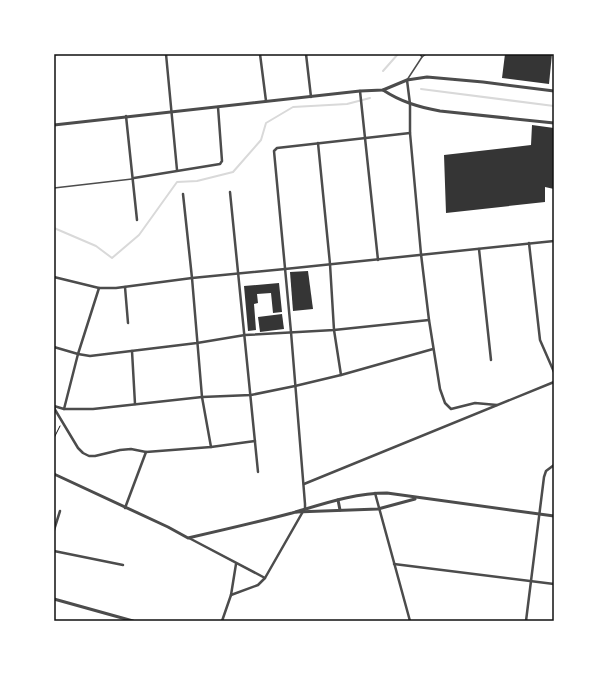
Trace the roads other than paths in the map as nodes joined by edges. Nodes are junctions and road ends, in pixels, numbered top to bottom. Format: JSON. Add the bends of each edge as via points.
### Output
{"nodes":[{"id":1,"x":54,"y":54,"type":"edge"},
{"id":2,"x":58,"y":54,"type":"edge"},
{"id":3,"x":166,"y":54,"type":"edge"},
{"id":4,"x":260,"y":54,"type":"edge"},
{"id":5,"x":306,"y":54,"type":"edge"},
{"id":6,"x":420,"y":54,"type":"edge"},
{"id":7,"x":426,"y":54,"type":"edge"},
{"id":8,"x":422,"y":57,"type":"junction"},
{"id":9,"x":407,"y":80,"type":"junction"},
{"id":10,"x":360,"y":90,"type":"junction"},
{"id":11,"x":383,"y":90,"type":"junction"},
{"id":12,"x":554,"y":91,"type":"edge"},
{"id":13,"x":311,"y":97,"type":"junction"},
{"id":14,"x":266,"y":101,"type":"junction"},
{"id":15,"x":410,"y":104,"type":"junction"},
{"id":16,"x":218,"y":106,"type":"junction"},
{"id":17,"x":172,"y":111,"type":"junction"},
{"id":18,"x":126,"y":116,"type":"junction"},
{"id":19,"x":554,"y":123,"type":"edge"},
{"id":20,"x":54,"y":125,"type":"edge"},
{"id":21,"x":410,"y":133,"type":"junction"},
{"id":22,"x":366,"y":137,"type":"junction"},
{"id":23,"x":318,"y":143,"type":"junction"},
{"id":24,"x":177,"y":170,"type":"junction"},
{"id":25,"x":134,"y":178,"type":"junction"},
{"id":26,"x":54,"y":188,"type":"edge"},
{"id":27,"x":230,"y":192,"type":"dead end"},
{"id":28,"x":183,"y":194,"type":"dead end"},
{"id":29,"x":137,"y":220,"type":"dead end"},
{"id":30,"x":554,"y":240,"type":"edge"},
{"id":31,"x":529,"y":243,"type":"junction"},
{"id":32,"x":479,"y":249,"type":"junction"},
{"id":33,"x":421,"y":254,"type":"junction"},
{"id":34,"x":378,"y":260,"type":"junction"},
{"id":35,"x":330,"y":264,"type":"junction"},
{"id":36,"x":285,"y":269,"type":"junction"},
{"id":37,"x":238,"y":273,"type":"junction"},
{"id":38,"x":54,"y":277,"type":"edge"},
{"id":39,"x":192,"y":278,"type":"junction"},
{"id":40,"x":125,"y":287,"type":"junction"},
{"id":41,"x":99,"y":288,"type":"junction"},
{"id":42,"x":429,"y":320,"type":"junction"},
{"id":43,"x":128,"y":322,"type":"dead end"},
{"id":44,"x":334,"y":330,"type":"junction"},
{"id":45,"x":291,"y":332,"type":"junction"},
{"id":46,"x":245,"y":335,"type":"junction"},
{"id":47,"x":197,"y":343,"type":"junction"},
{"id":48,"x":54,"y":347,"type":"edge"},
{"id":49,"x":433,"y":349,"type":"junction"},
{"id":50,"x":132,"y":351,"type":"junction"},
{"id":51,"x":78,"y":354,"type":"junction"},
{"id":52,"x":491,"y":360,"type":"dead end"},
{"id":53,"x":554,"y":372,"type":"edge"},
{"id":54,"x":341,"y":375,"type":"junction"},
{"id":55,"x":554,"y":382,"type":"edge"},
{"id":56,"x":295,"y":386,"type":"junction"},
{"id":57,"x":251,"y":395,"type":"junction"},
{"id":58,"x":202,"y":397,"type":"junction"},
{"id":59,"x":135,"y":404,"type":"junction"},
{"id":60,"x":496,"y":405,"type":"junction"},
{"id":61,"x":54,"y":407,"type":"edge"},
{"id":62,"x":64,"y":409,"type":"junction"},
{"id":63,"x":255,"y":441,"type":"junction"},
{"id":64,"x":211,"y":447,"type":"junction"},
{"id":65,"x":146,"y":452,"type":"junction"},
{"id":66,"x":554,"y":465,"type":"edge"},
{"id":67,"x":258,"y":472,"type":"dead end"},
{"id":68,"x":54,"y":474,"type":"edge"},
{"id":69,"x":304,"y":484,"type":"junction"},
{"id":70,"x":375,"y":493,"type":"junction"},
{"id":71,"x":418,"y":498,"type":"junction"},
{"id":72,"x":338,"y":500,"type":"junction"},
{"id":73,"x":125,"y":508,"type":"junction"},
{"id":74,"x":305,"y":508,"type":"junction"},
{"id":75,"x":378,"y":508,"type":"junction"},
{"id":76,"x":340,"y":510,"type":"junction"},
{"id":77,"x":60,"y":511,"type":"dead end"},
{"id":78,"x":295,"y":512,"type":"junction"},
{"id":79,"x":302,"y":512,"type":"junction"},
{"id":80,"x":539,"y":514,"type":"junction"},
{"id":81,"x":554,"y":516,"type":"edge"},
{"id":82,"x":54,"y":530,"type":"edge"},
{"id":83,"x":188,"y":538,"type":"junction"},
{"id":84,"x":54,"y":551,"type":"edge"},
{"id":85,"x":236,"y":564,"type":"junction"},
{"id":86,"x":394,"y":564,"type":"junction"},
{"id":87,"x":123,"y":565,"type":"dead end"},
{"id":88,"x":265,"y":578,"type":"junction"},
{"id":89,"x":532,"y":582,"type":"junction"},
{"id":90,"x":554,"y":584,"type":"edge"},
{"id":91,"x":231,"y":595,"type":"junction"},
{"id":92,"x":54,"y":599,"type":"edge"},
{"id":93,"x":127,"y":620,"type":"edge"},
{"id":94,"x":133,"y":621,"type":"edge"},
{"id":95,"x":222,"y":621,"type":"edge"},
{"id":96,"x":410,"y":621,"type":"edge"},
{"id":97,"x":526,"y":621,"type":"edge"}],
"edges":[{"from":1,"to":2,"type":"street"},
{"from":3,"to":17,"type":"street"},
{"from":4,"to":14,"type":"street"},
{"from":5,"to":13,"type":"street"},
{"from":6,"to":8,"type":"lane"},
{"from":7,"to":8,"type":"lane"},
{"from":8,"to":9,"type":"lane"},
{"from":9,"to":11,"type":"street"},
{"from":9,"to":12,"type":"street","via":[[427,76]]},
{"from":9,"to":15,"type":"street"},
{"from":10,"to":11,"type":"street"},
{"from":10,"to":13,"type":"street"},
{"from":10,"to":22,"type":"street"},
{"from":11,"to":15,"type":"street"},
{"from":13,"to":14,"type":"street"},
{"from":14,"to":16,"type":"street"},
{"from":15,"to":19,"type":"street","via":[[440,111]]},
{"from":15,"to":21,"type":"street"},
{"from":16,"to":17,"type":"street"},
{"from":16,"to":24,"type":"street","via":[[222,161],[217,165]]},
{"from":17,"to":18,"type":"street"},
{"from":17,"to":24,"type":"street"},
{"from":18,"to":20,"type":"street"},
{"from":18,"to":25,"type":"street"},
{"from":21,"to":22,"type":"street"},
{"from":21,"to":33,"type":"street"},
{"from":22,"to":23,"type":"street"},
{"from":22,"to":34,"type":"street"},
{"from":23,"to":35,"type":"street"},
{"from":23,"to":36,"type":"street","via":[[277,148],[274,151]]},
{"from":24,"to":25,"type":"street"},
{"from":25,"to":26,"type":"lane"},
{"from":25,"to":29,"type":"street"},
{"from":27,"to":37,"type":"street"},
{"from":28,"to":39,"type":"street"},
{"from":30,"to":31,"type":"street"},
{"from":31,"to":32,"type":"street"},
{"from":31,"to":53,"type":"street","via":[[540,340]]},
{"from":32,"to":33,"type":"street"},
{"from":32,"to":52,"type":"street"},
{"from":33,"to":34,"type":"street"},
{"from":33,"to":42,"type":"street"},
{"from":34,"to":35,"type":"street"},
{"from":35,"to":36,"type":"street"},
{"from":35,"to":44,"type":"street"},
{"from":36,"to":37,"type":"street"},
{"from":36,"to":45,"type":"street"},
{"from":37,"to":39,"type":"street"},
{"from":37,"to":46,"type":"street"},
{"from":38,"to":41,"type":"street"},
{"from":39,"to":40,"type":"street"},
{"from":39,"to":47,"type":"street"},
{"from":40,"to":41,"type":"street"},
{"from":40,"to":43,"type":"street"},
{"from":41,"to":51,"type":"street"},
{"from":42,"to":44,"type":"street"},
{"from":42,"to":49,"type":"street"},
{"from":44,"to":45,"type":"street"},
{"from":44,"to":54,"type":"street"},
{"from":45,"to":46,"type":"street"},
{"from":45,"to":56,"type":"street"},
{"from":46,"to":47,"type":"street"},
{"from":46,"to":57,"type":"street"},
{"from":47,"to":50,"type":"street"},
{"from":47,"to":58,"type":"street"},
{"from":48,"to":51,"type":"street"},
{"from":49,"to":54,"type":"street"},
{"from":49,"to":60,"type":"street","via":[[440,389],[448,407],[481,403]]},
{"from":50,"to":51,"type":"street","via":[[90,356]]},
{"from":50,"to":59,"type":"street"},
{"from":51,"to":62,"type":"street"},
{"from":54,"to":56,"type":"street"},
{"from":55,"to":60,"type":"street"},
{"from":56,"to":57,"type":"street"},
{"from":56,"to":69,"type":"street"},
{"from":57,"to":58,"type":"street"},
{"from":57,"to":63,"type":"street"},
{"from":58,"to":59,"type":"street"},
{"from":58,"to":64,"type":"street"},
{"from":59,"to":62,"type":"street","via":[[94,409]]},
{"from":60,"to":69,"type":"street"},
{"from":61,"to":62,"type":"street"},
{"from":61,"to":65,"type":"street","via":[[78,448],[89,456],[131,449]]},
{"from":63,"to":64,"type":"street"},
{"from":63,"to":67,"type":"street"},
{"from":64,"to":65,"type":"street"},
{"from":65,"to":73,"type":"street"},
{"from":66,"to":80,"type":"street","via":[[546,470]]},
{"from":68,"to":73,"type":"street"},
{"from":69,"to":74,"type":"street"},
{"from":70,"to":71,"type":"street"},
{"from":70,"to":72,"type":"street"},
{"from":70,"to":75,"type":"street"},
{"from":71,"to":75,"type":"street"},
{"from":71,"to":80,"type":"street"},
{"from":72,"to":74,"type":"street"},
{"from":72,"to":76,"type":"street"},
{"from":73,"to":83,"type":"street"},
{"from":74,"to":78,"type":"street"},
{"from":74,"to":79,"type":"street"},
{"from":75,"to":76,"type":"street"},
{"from":75,"to":86,"type":"street"},
{"from":76,"to":79,"type":"street"},
{"from":77,"to":82,"type":"street"},
{"from":78,"to":79,"type":"street"},
{"from":78,"to":83,"type":"street"},
{"from":79,"to":88,"type":"street"},
{"from":80,"to":81,"type":"street"},
{"from":80,"to":89,"type":"street"},
{"from":83,"to":85,"type":"street"},
{"from":84,"to":87,"type":"street"},
{"from":85,"to":88,"type":"street"},
{"from":85,"to":91,"type":"street"},
{"from":86,"to":89,"type":"street"},
{"from":86,"to":96,"type":"street"},
{"from":88,"to":91,"type":"street","via":[[258,585]]},
{"from":89,"to":90,"type":"street"},
{"from":89,"to":97,"type":"street"},
{"from":91,"to":95,"type":"street"},
{"from":92,"to":93,"type":"street"},
{"from":93,"to":94,"type":"street"}]}
